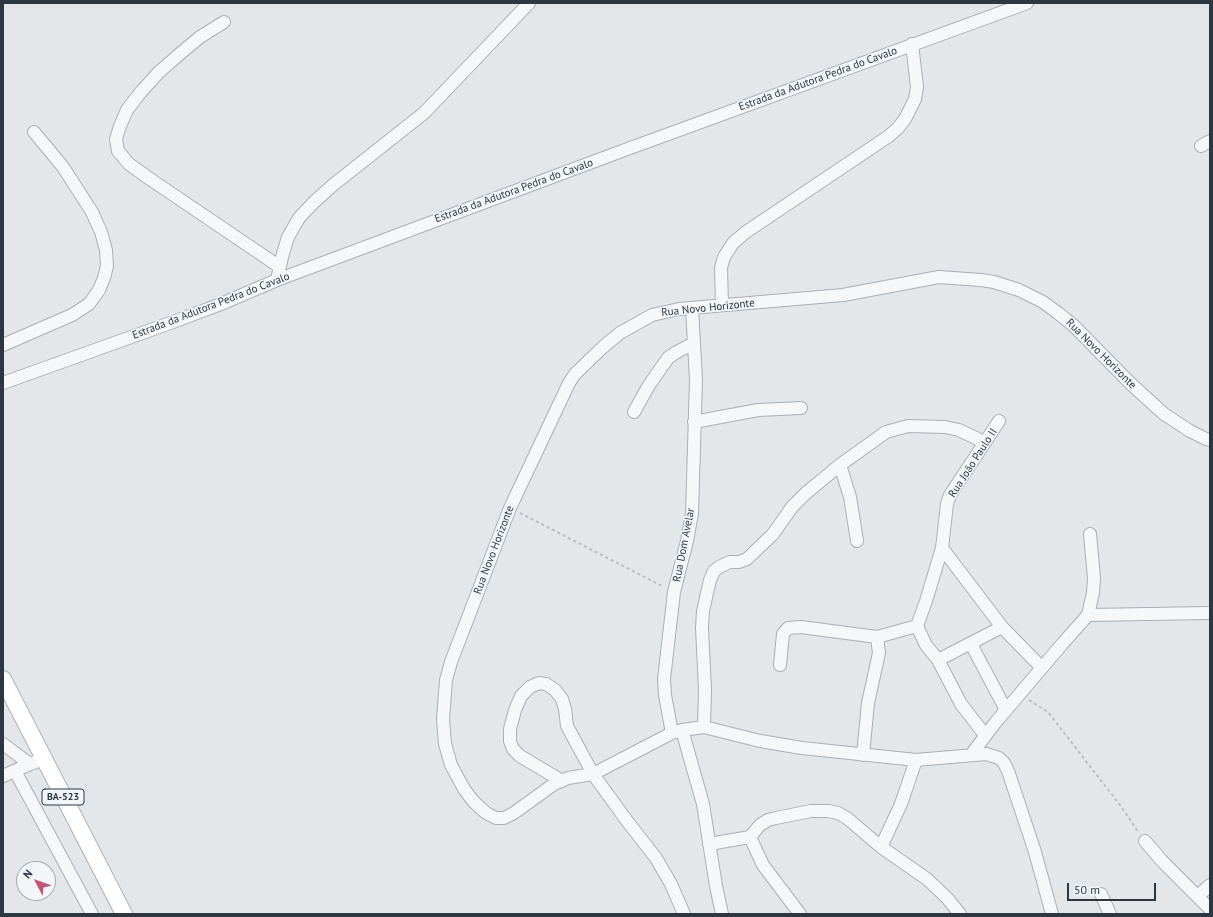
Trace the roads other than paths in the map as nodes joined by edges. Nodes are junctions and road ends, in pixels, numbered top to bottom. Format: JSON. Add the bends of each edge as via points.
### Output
{"nodes":[{"id":1,"x":529,"y":3,"type":"edge"},
{"id":2,"x":1027,"y":3,"type":"edge"},
{"id":3,"x":224,"y":22,"type":"dead end"},
{"id":4,"x":912,"y":44,"type":"junction"},
{"id":5,"x":34,"y":132,"type":"dead end"},
{"id":6,"x":280,"y":267,"type":"junction"},
{"id":7,"x":277,"y":280,"type":"junction"},
{"id":8,"x":722,"y":305,"type":"junction"},
{"id":9,"x":692,"y":308,"type":"junction"},
{"id":10,"x":694,"y":344,"type":"junction"},
{"id":11,"x":3,"y":345,"type":"edge"},
{"id":12,"x":3,"y":383,"type":"edge"},
{"id":13,"x":801,"y":408,"type":"dead end"},
{"id":14,"x":634,"y":412,"type":"dead end"},
{"id":15,"x":694,"y":422,"type":"junction"},
{"id":16,"x":999,"y":422,"type":"dead end"},
{"id":17,"x":1210,"y":440,"type":"edge"},
{"id":18,"x":983,"y":444,"type":"junction"},
{"id":19,"x":840,"y":465,"type":"junction"},
{"id":20,"x":1090,"y":534,"type":"dead end"},
{"id":21,"x":857,"y":541,"type":"dead end"},
{"id":22,"x":942,"y":548,"type":"junction"},
{"id":23,"x":1210,"y":613,"type":"edge"},
{"id":24,"x":1088,"y":615,"type":"junction"},
{"id":25,"x":917,"y":626,"type":"junction"},
{"id":26,"x":1002,"y":627,"type":"junction"},
{"id":27,"x":877,"y":637,"type":"junction"},
{"id":28,"x":970,"y":644,"type":"junction"},
{"id":29,"x":938,"y":660,"type":"junction"},
{"id":30,"x":780,"y":665,"type":"dead end"},
{"id":31,"x":1042,"y":668,"type":"junction"},
{"id":32,"x":3,"y":679,"type":"edge"},
{"id":33,"x":1006,"y":710,"type":"junction"},
{"id":34,"x":704,"y":727,"type":"junction"},
{"id":35,"x":677,"y":731,"type":"junction"},
{"id":36,"x":985,"y":735,"type":"junction"},
{"id":37,"x":3,"y":744,"type":"edge"},
{"id":38,"x":863,"y":755,"type":"junction"},
{"id":39,"x":971,"y":755,"type":"junction"},
{"id":40,"x":916,"y":760,"type":"junction"},
{"id":41,"x":37,"y":761,"type":"junction"},
{"id":42,"x":15,"y":771,"type":"junction"},
{"id":43,"x":592,"y":774,"type":"junction"},
{"id":44,"x":3,"y":776,"type":"edge"},
{"id":45,"x":562,"y":781,"type":"junction"},
{"id":46,"x":750,"y":837,"type":"junction"},
{"id":47,"x":1145,"y":841,"type":"road end"},
{"id":48,"x":709,"y":844,"type":"junction"},
{"id":49,"x":881,"y":847,"type":"junction"},
{"id":50,"x":1210,"y":885,"type":"edge"},
{"id":51,"x":1101,"y":894,"type":"dead end"},
{"id":52,"x":1198,"y":896,"type":"junction"},
{"id":53,"x":1210,"y":909,"type":"edge"},
{"id":54,"x":92,"y":914,"type":"edge"},
{"id":55,"x":124,"y":914,"type":"edge"},
{"id":56,"x":684,"y":914,"type":"edge"},
{"id":57,"x":722,"y":914,"type":"edge"},
{"id":58,"x":800,"y":914,"type":"edge"},
{"id":59,"x":960,"y":914,"type":"edge"},
{"id":60,"x":1052,"y":914,"type":"edge"},
{"id":61,"x":1110,"y":914,"type":"edge"}],
"edges":[{"from":1,"to":6,"type":"street","via":[[424,113],[314,202],[299,218],[288,237]]},
{"from":2,"to":4,"type":"street","name":"Estrada da Adutora Pedra do Cavalo"},
{"from":3,"to":6,"type":"street","via":[[200,37],[140,92],[120,126],[116,139],[118,151],[129,164]]},
{"from":4,"to":7,"type":"street","name":"Estrada da Adutora Pedra do Cavalo"},
{"from":4,"to":8,"type":"street","via":[[917,88],[905,119],[889,136],[733,243],[724,257],[721,268]]},
{"from":5,"to":11,"type":"street","via":[[63,167],[92,212],[101,232],[107,266],[99,290],[85,306],[72,315]]},
{"from":6,"to":7,"type":"street"},
{"from":7,"to":12,"type":"street","name":"Estrada da Adutora Pedra do Cavalo","via":[[221,304]]},
{"from":8,"to":9,"type":"street","name":"Rua Novo Horizonte"},
{"from":8,"to":17,"type":"street","name":"Rua Novo Horizonte","via":[[843,295],[939,277],[981,280],[1008,286],[1032,296],[1058,313],[1164,414],[1190,431]]},
{"from":9,"to":10,"type":"street","name":"Rua Dom Avelar"},
{"from":9,"to":45,"type":"street","name":"Rua Novo Horizonte","via":[[652,315],[620,333],[575,374],[569,383],[510,508],[458,641],[446,680],[443,719],[451,765],[464,789],[486,813],[496,818],[504,818]]},
{"from":10,"to":14,"type":"street","via":[[668,358]]},
{"from":10,"to":15,"type":"street","name":"Rua Dom Avelar"},
{"from":13,"to":15,"type":"street","via":[[758,410]]},
{"from":15,"to":35,"type":"street","name":"Rua Dom Avelar","via":[[692,514],[674,592],[664,679],[665,695]]},
{"from":16,"to":18,"type":"street","name":"Rua João Paulo II"},
{"from":18,"to":19,"type":"street","via":[[970,435],[952,428],[908,426],[886,432]]},
{"from":18,"to":22,"type":"street","name":"Rua João Paulo II","via":[[950,495]]},
{"from":19,"to":21,"type":"street","via":[[850,497]]},
{"from":19,"to":34,"type":"street","via":[[792,507],[773,534],[747,559],[723,564],[714,571],[706,594],[702,628]]},
{"from":20,"to":24,"type":"street","via":[[1094,578]]},
{"from":22,"to":25,"type":"street","name":"Rua João Paulo II"},
{"from":22,"to":26,"type":"street"},
{"from":23,"to":24,"type":"street"},
{"from":24,"to":31,"type":"street"},
{"from":25,"to":27,"type":"street"},
{"from":25,"to":29,"type":"street","via":[[926,645]]},
{"from":26,"to":28,"type":"street"},
{"from":26,"to":31,"type":"street"},
{"from":27,"to":30,"type":"street","via":[[801,627],[788,628],[783,634]]},
{"from":27,"to":38,"type":"street","via":[[879,653],[869,698]]},
{"from":28,"to":29,"type":"street"},
{"from":28,"to":33,"type":"street"},
{"from":29,"to":36,"type":"street","via":[[961,704]]},
{"from":31,"to":33,"type":"street"},
{"from":32,"to":41,"type":"main road","number":"BA-523"},
{"from":33,"to":36,"type":"street"},
{"from":34,"to":35,"type":"street"},
{"from":34,"to":38,"type":"street","via":[[778,744]]},
{"from":35,"to":43,"type":"street"},
{"from":35,"to":48,"type":"street","name":"Rua Dom Avelar","via":[[703,804]]},
{"from":36,"to":39,"type":"street"},
{"from":37,"to":41,"type":"street"},
{"from":38,"to":40,"type":"street"},
{"from":39,"to":40,"type":"street"},
{"from":39,"to":60,"type":"street","via":[[993,755],[1004,763],[1035,852]]},
{"from":40,"to":49,"type":"street","via":[[901,804]]},
{"from":41,"to":42,"type":"street"},
{"from":41,"to":55,"type":"main road","number":"BA-523"},
{"from":42,"to":44,"type":"street"},
{"from":42,"to":54,"type":"street"},
{"from":43,"to":45,"type":"street"},
{"from":43,"to":45,"type":"street","via":[[567,726],[562,699],[555,690],[539,683],[530,687],[521,696],[510,729],[510,741],[520,756]]},
{"from":43,"to":56,"type":"street","via":[[656,858],[672,884]]},
{"from":46,"to":48,"type":"street"},
{"from":46,"to":49,"type":"street","via":[[768,820],[811,811],[828,811],[838,812],[847,818]]},
{"from":46,"to":58,"type":"street","via":[[763,865]]},
{"from":47,"to":52,"type":"street"},
{"from":48,"to":57,"type":"street","name":"Rua Dom Avelar"},
{"from":49,"to":59,"type":"street","via":[[927,879]]},
{"from":50,"to":52,"type":"street"},
{"from":51,"to":61,"type":"street"},
{"from":52,"to":53,"type":"street"}]}
